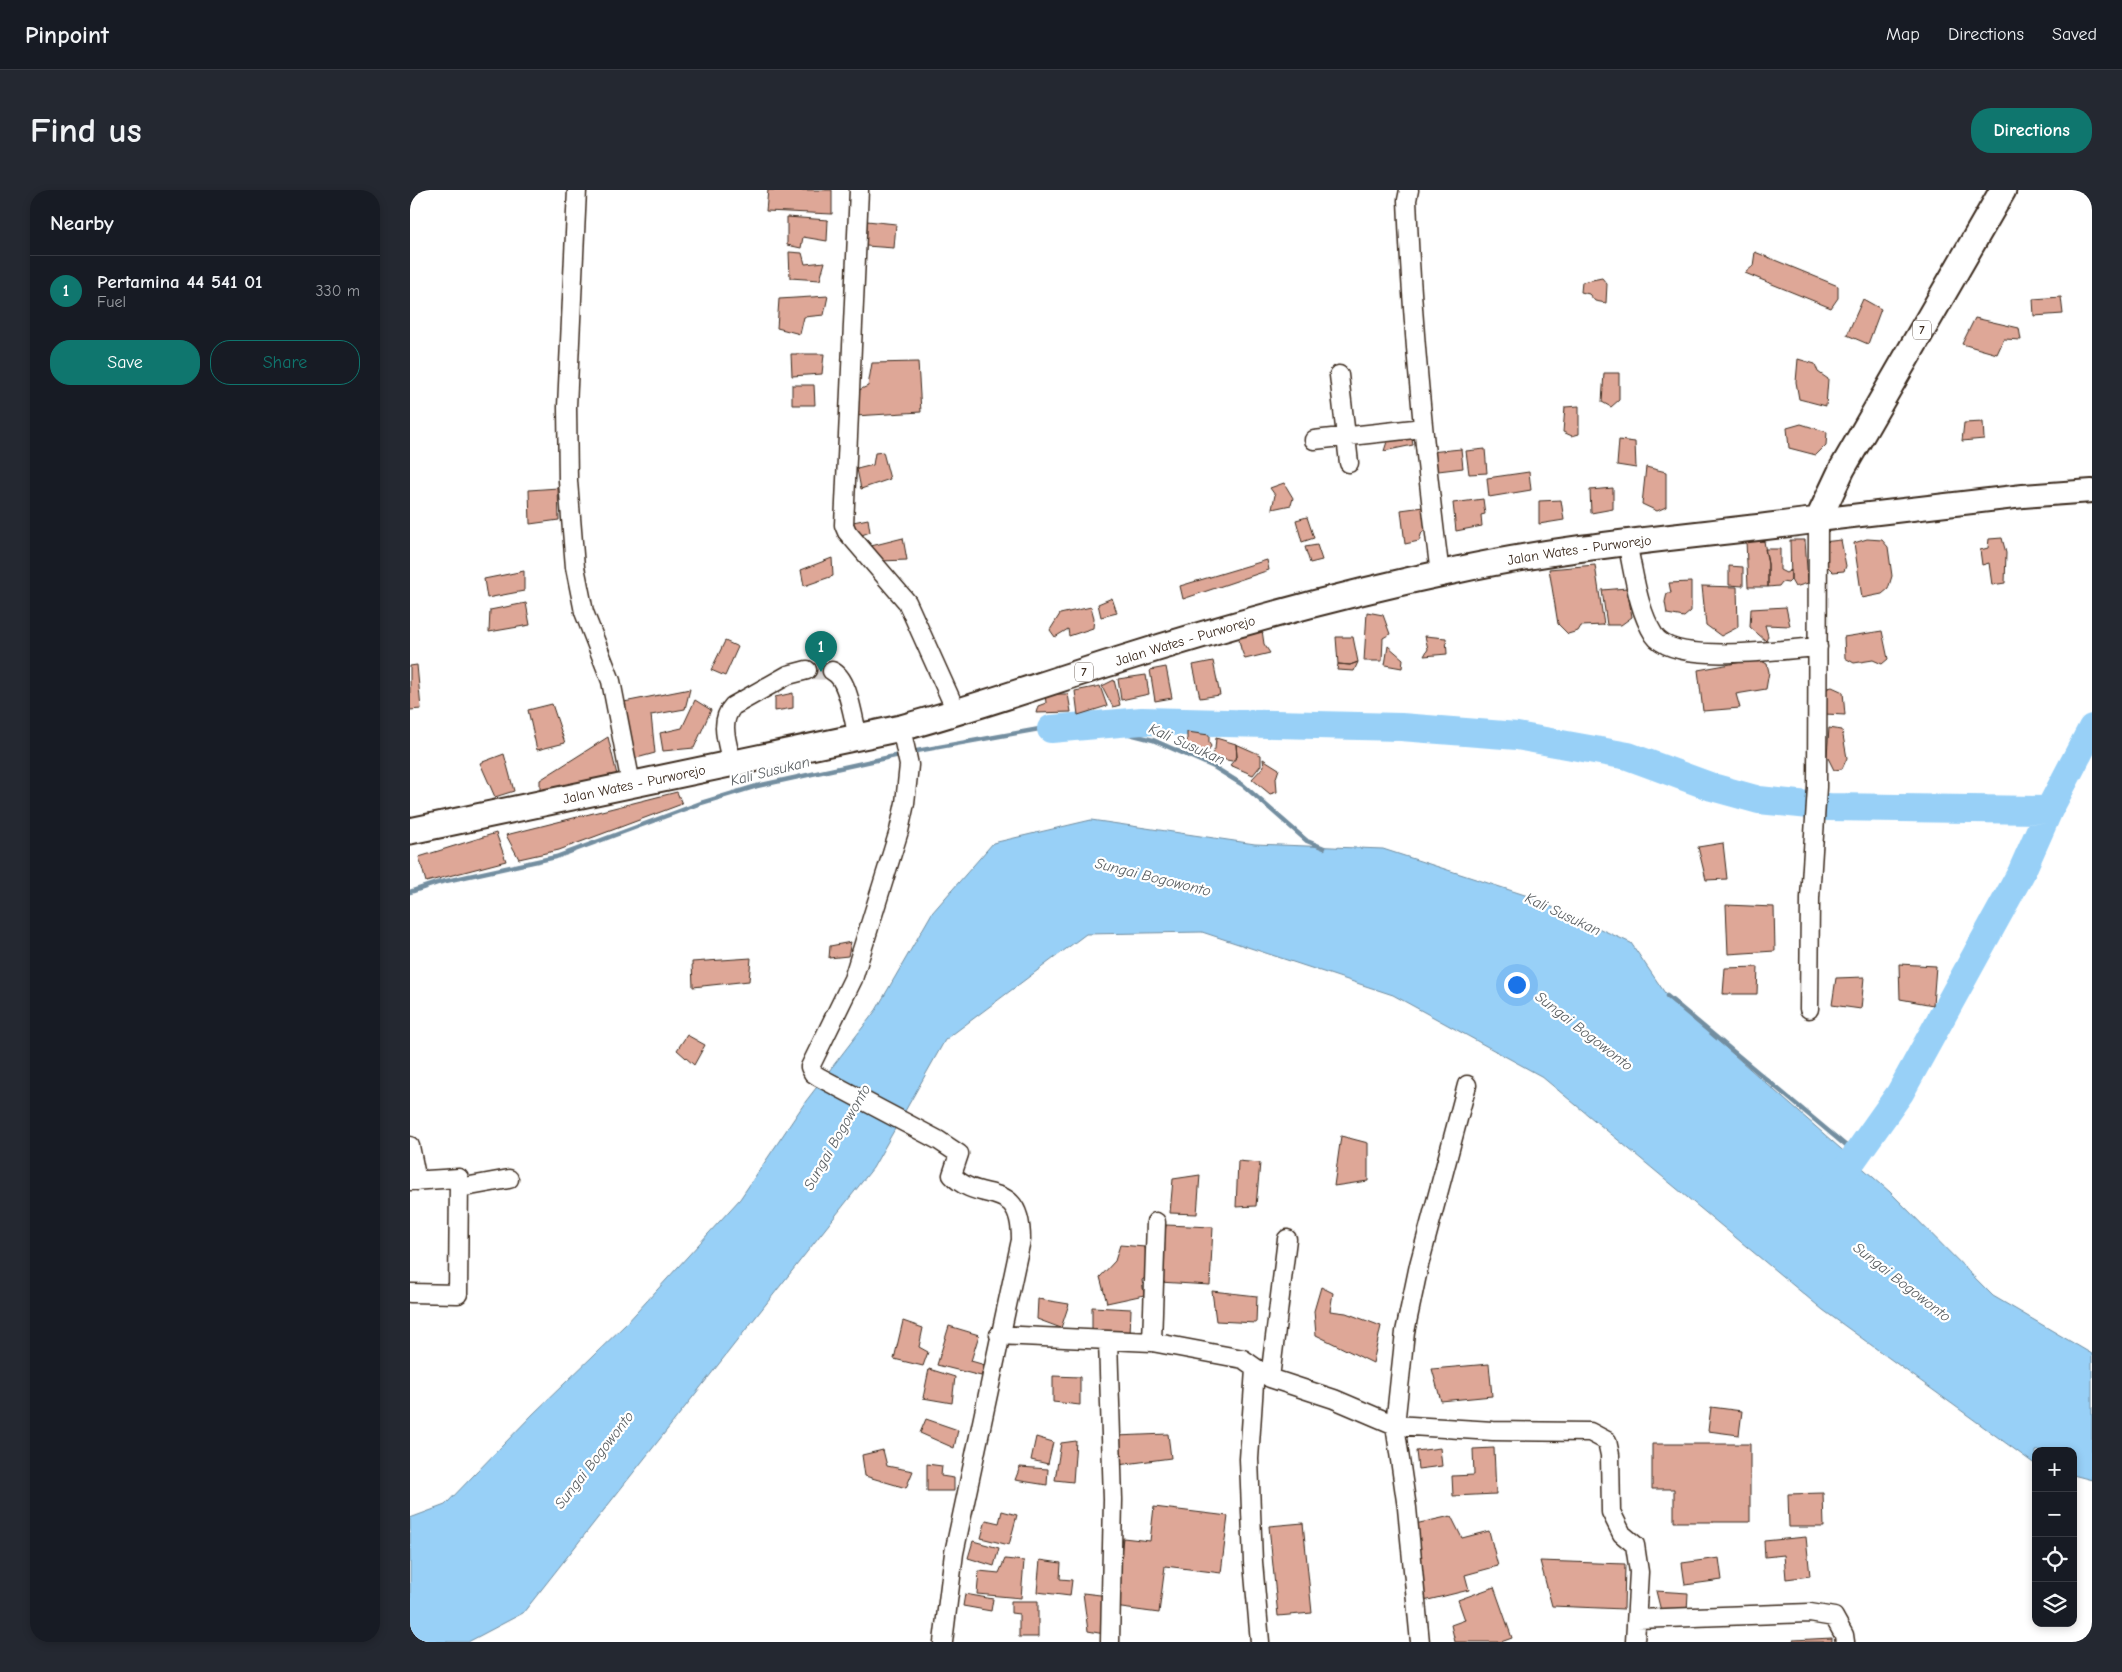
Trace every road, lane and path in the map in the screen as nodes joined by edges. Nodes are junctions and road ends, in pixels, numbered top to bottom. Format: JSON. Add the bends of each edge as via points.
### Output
{"nodes":[{"id":1,"x":577,"y":190,"type":"edge"},
{"id":2,"x":859,"y":190,"type":"edge"},
{"id":3,"x":1409,"y":190,"type":"edge"},
{"id":4,"x":2003,"y":190,"type":"edge"},
{"id":5,"x":1339,"y":375,"type":"dead end"},
{"id":6,"x":1423,"y":428,"type":"junction"},
{"id":7,"x":1346,"y":437,"type":"junction"},
{"id":8,"x":1314,"y":440,"type":"dead end"},
{"id":9,"x":1349,"y":463,"type":"dead end"},
{"id":10,"x":2092,"y":491,"type":"edge"},
{"id":11,"x":1818,"y":520,"type":"junction"},
{"id":12,"x":1627,"y":543,"type":"junction"},
{"id":13,"x":1440,"y":574,"type":"junction"},
{"id":14,"x":1818,"y":647,"type":"junction"},
{"id":15,"x":808,"y":670,"type":"tunnel mouth"},
{"id":16,"x":832,"y":671,"type":"dead end"},
{"id":17,"x":957,"y":713,"type":"junction"},
{"id":18,"x":903,"y":734,"type":"junction"},
{"id":19,"x":858,"y":737,"type":"junction"},
{"id":20,"x":732,"y":764,"type":"junction"},
{"id":21,"x":631,"y":784,"type":"junction"},
{"id":22,"x":410,"y":831,"type":"edge"},
{"id":23,"x":1809,"y":1009,"type":"dead end"},
{"id":24,"x":1467,"y":1085,"type":"dead end"},
{"id":25,"x":410,"y":1146,"type":"edge"},
{"id":26,"x":509,"y":1179,"type":"dead end"},
{"id":27,"x":414,"y":1181,"type":"edge"},
{"id":28,"x":459,"y":1188,"type":"junction"},
{"id":29,"x":1156,"y":1222,"type":"dead end"},
{"id":30,"x":1287,"y":1239,"type":"dead end"},
{"id":31,"x":410,"y":1293,"type":"edge"},
{"id":32,"x":999,"y":1335,"type":"junction"},
{"id":33,"x":1108,"y":1340,"type":"junction"},
{"id":34,"x":1152,"y":1342,"type":"junction"},
{"id":35,"x":1262,"y":1373,"type":"junction"},
{"id":36,"x":1395,"y":1425,"type":"junction"},
{"id":37,"x":1636,"y":1619,"type":"junction"},
{"id":38,"x":943,"y":1642,"type":"edge"},
{"id":39,"x":1110,"y":1642,"type":"edge"},
{"id":40,"x":1260,"y":1642,"type":"edge"},
{"id":41,"x":1420,"y":1642,"type":"edge"},
{"id":42,"x":1635,"y":1642,"type":"edge"},
{"id":43,"x":1845,"y":1642,"type":"edge"}],
"edges":[{"from":1,"to":21,"type":"street","via":[[567,407],[568,481],[575,567],[584,612],[611,681]]},
{"from":2,"to":17,"type":"street","via":[[844,524],[847,532],[907,602]]},
{"from":3,"to":6,"type":"street","via":[[1409,261]]},
{"from":4,"to":11,"type":"highway","number":"7","via":[[1842,469]]},
{"from":5,"to":7,"type":"street"},
{"from":6,"to":7,"type":"street"},
{"from":6,"to":13,"type":"street"},
{"from":7,"to":8,"type":"street"},
{"from":7,"to":9,"type":"street"},
{"from":10,"to":11,"type":"main road"},
{"from":11,"to":12,"type":"highway","name":"Jalan Wates - Purworejo","number":"7"},
{"from":11,"to":14,"type":"street"},
{"from":12,"to":13,"type":"highway","name":"Jalan Wates - Purworejo","number":"7"},
{"from":12,"to":14,"type":"street","via":[[1642,607],[1655,636],[1667,646],[1706,654]]},
{"from":13,"to":17,"type":"highway","name":"Jalan Wates - Purworejo","number":"7","via":[[1245,623]]},
{"from":14,"to":23,"type":"street"},
{"from":15,"to":20,"type":"street","via":[[788,675],[733,706],[727,713],[724,723]]},
{"from":16,"to":19,"type":"street","via":[[844,683]]},
{"from":17,"to":18,"type":"highway","name":"Jalan Wates - Purworejo","number":"7"},
{"from":18,"to":19,"type":"highway","name":"Jalan Wates - Purworejo","number":"7"},
{"from":18,"to":32,"type":"street","via":[[910,765],[898,831],[856,970],[832,1025],[810,1064],[818,1077],[960,1154],[952,1175],[960,1183],[1007,1199],[1019,1216],[1020,1240]]},
{"from":19,"to":20,"type":"highway","name":"Jalan Wates - Purworejo","number":"7"},
{"from":20,"to":21,"type":"highway","name":"Jalan Wates - Purworejo","number":"7"},
{"from":21,"to":22,"type":"highway","name":"Jalan Wates - Purworejo","number":"7"},
{"from":24,"to":36,"type":"street","via":[[1419,1265],[1405,1332]]},
{"from":25,"to":27,"type":"street"},
{"from":26,"to":28,"type":"street"},
{"from":27,"to":28,"type":"street","via":[[459,1178]]},
{"from":28,"to":31,"type":"street","via":[[458,1294]]},
{"from":29,"to":34,"type":"street"},
{"from":30,"to":35,"type":"street"},
{"from":32,"to":33,"type":"street"},
{"from":32,"to":38,"type":"street","via":[[954,1553]]},
{"from":33,"to":34,"type":"street"},
{"from":33,"to":39,"type":"street","via":[[1113,1500]]},
{"from":34,"to":35,"type":"street","via":[[1243,1359]]},
{"from":35,"to":36,"type":"street"},
{"from":35,"to":40,"type":"street","via":[[1249,1459]]},
{"from":36,"to":37,"type":"street","via":[[1590,1432],[1607,1441],[1611,1512],[1622,1534],[1635,1546],[1639,1572]]},
{"from":36,"to":41,"type":"street"},
{"from":37,"to":42,"type":"street"},
{"from":37,"to":43,"type":"street","via":[[1810,1613],[1834,1617]]}]}
